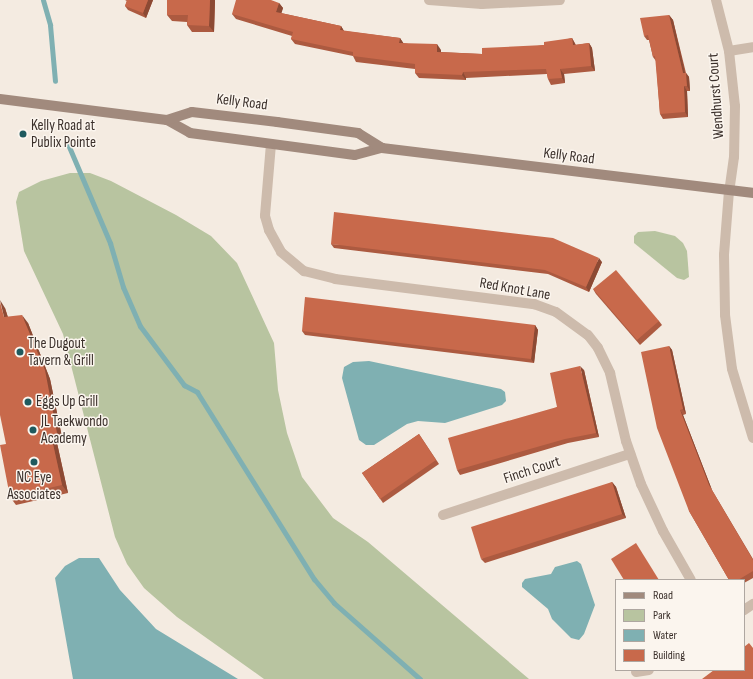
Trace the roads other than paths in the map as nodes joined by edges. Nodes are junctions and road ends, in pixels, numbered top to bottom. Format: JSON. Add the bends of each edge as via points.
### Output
{"nodes":[{"id":1,"x":429,"y":0,"type":"edge"},
{"id":2,"x":560,"y":0,"type":"edge"},
{"id":3,"x":716,"y":0,"type":"edge"},
{"id":4,"x":753,"y":47,"type":"edge"},
{"id":5,"x":729,"y":51,"type":"junction"},
{"id":6,"x":0,"y":99,"type":"edge"},
{"id":7,"x":167,"y":120,"type":"junction"},
{"id":8,"x":271,"y":144,"type":"junction"},
{"id":9,"x":382,"y":148,"type":"junction"},
{"id":10,"x":729,"y":191,"type":"junction"},
{"id":11,"x":753,"y":194,"type":"edge"},
{"id":12,"x":753,"y":438,"type":"edge"},
{"id":13,"x":630,"y":454,"type":"junction"},
{"id":14,"x":443,"y":515,"type":"dead end"},
{"id":15,"x":690,"y":579,"type":"edge"},
{"id":16,"x":642,"y":671,"type":"edge"},
{"id":17,"x":636,"y":672,"type":"dead end"}],
"edges":[{"from":1,"to":2,"type":"street","via":[[482,4]]},
{"from":3,"to":5,"type":"street","name":"Wendhurst Court"},
{"from":4,"to":5,"type":"street"},
{"from":5,"to":10,"type":"street","name":"Wendhurst Court","via":[[736,132]]},
{"from":6,"to":7,"type":"main road","name":"Kelly Road"},
{"from":7,"to":8,"type":"main road","name":"Kelly Road","via":[[190,133]]},
{"from":7,"to":9,"type":"main road","name":"Kelly Road","via":[[192,112],[277,122],[358,133]]},
{"from":8,"to":9,"type":"main road","name":"Kelly Road","via":[[355,155]]},
{"from":8,"to":13,"type":"street","name":"Red Knot Lane","via":[[266,216],[275,242],[291,262],[304,271],[321,276],[522,302],[556,312],[576,324],[598,348],[610,373]]},
{"from":9,"to":10,"type":"main road","name":"Kelly Road"},
{"from":10,"to":11,"type":"main road","name":"Kelly Road"},
{"from":10,"to":12,"type":"street","name":"Wendhurst Court","via":[[724,255],[725,315],[734,376]]},
{"from":13,"to":14,"type":"street","name":"Finch Court"},
{"from":13,"to":15,"type":"street","name":"Red Knot Lane","via":[[663,531]]},
{"from":16,"to":17,"type":"street"}]}
